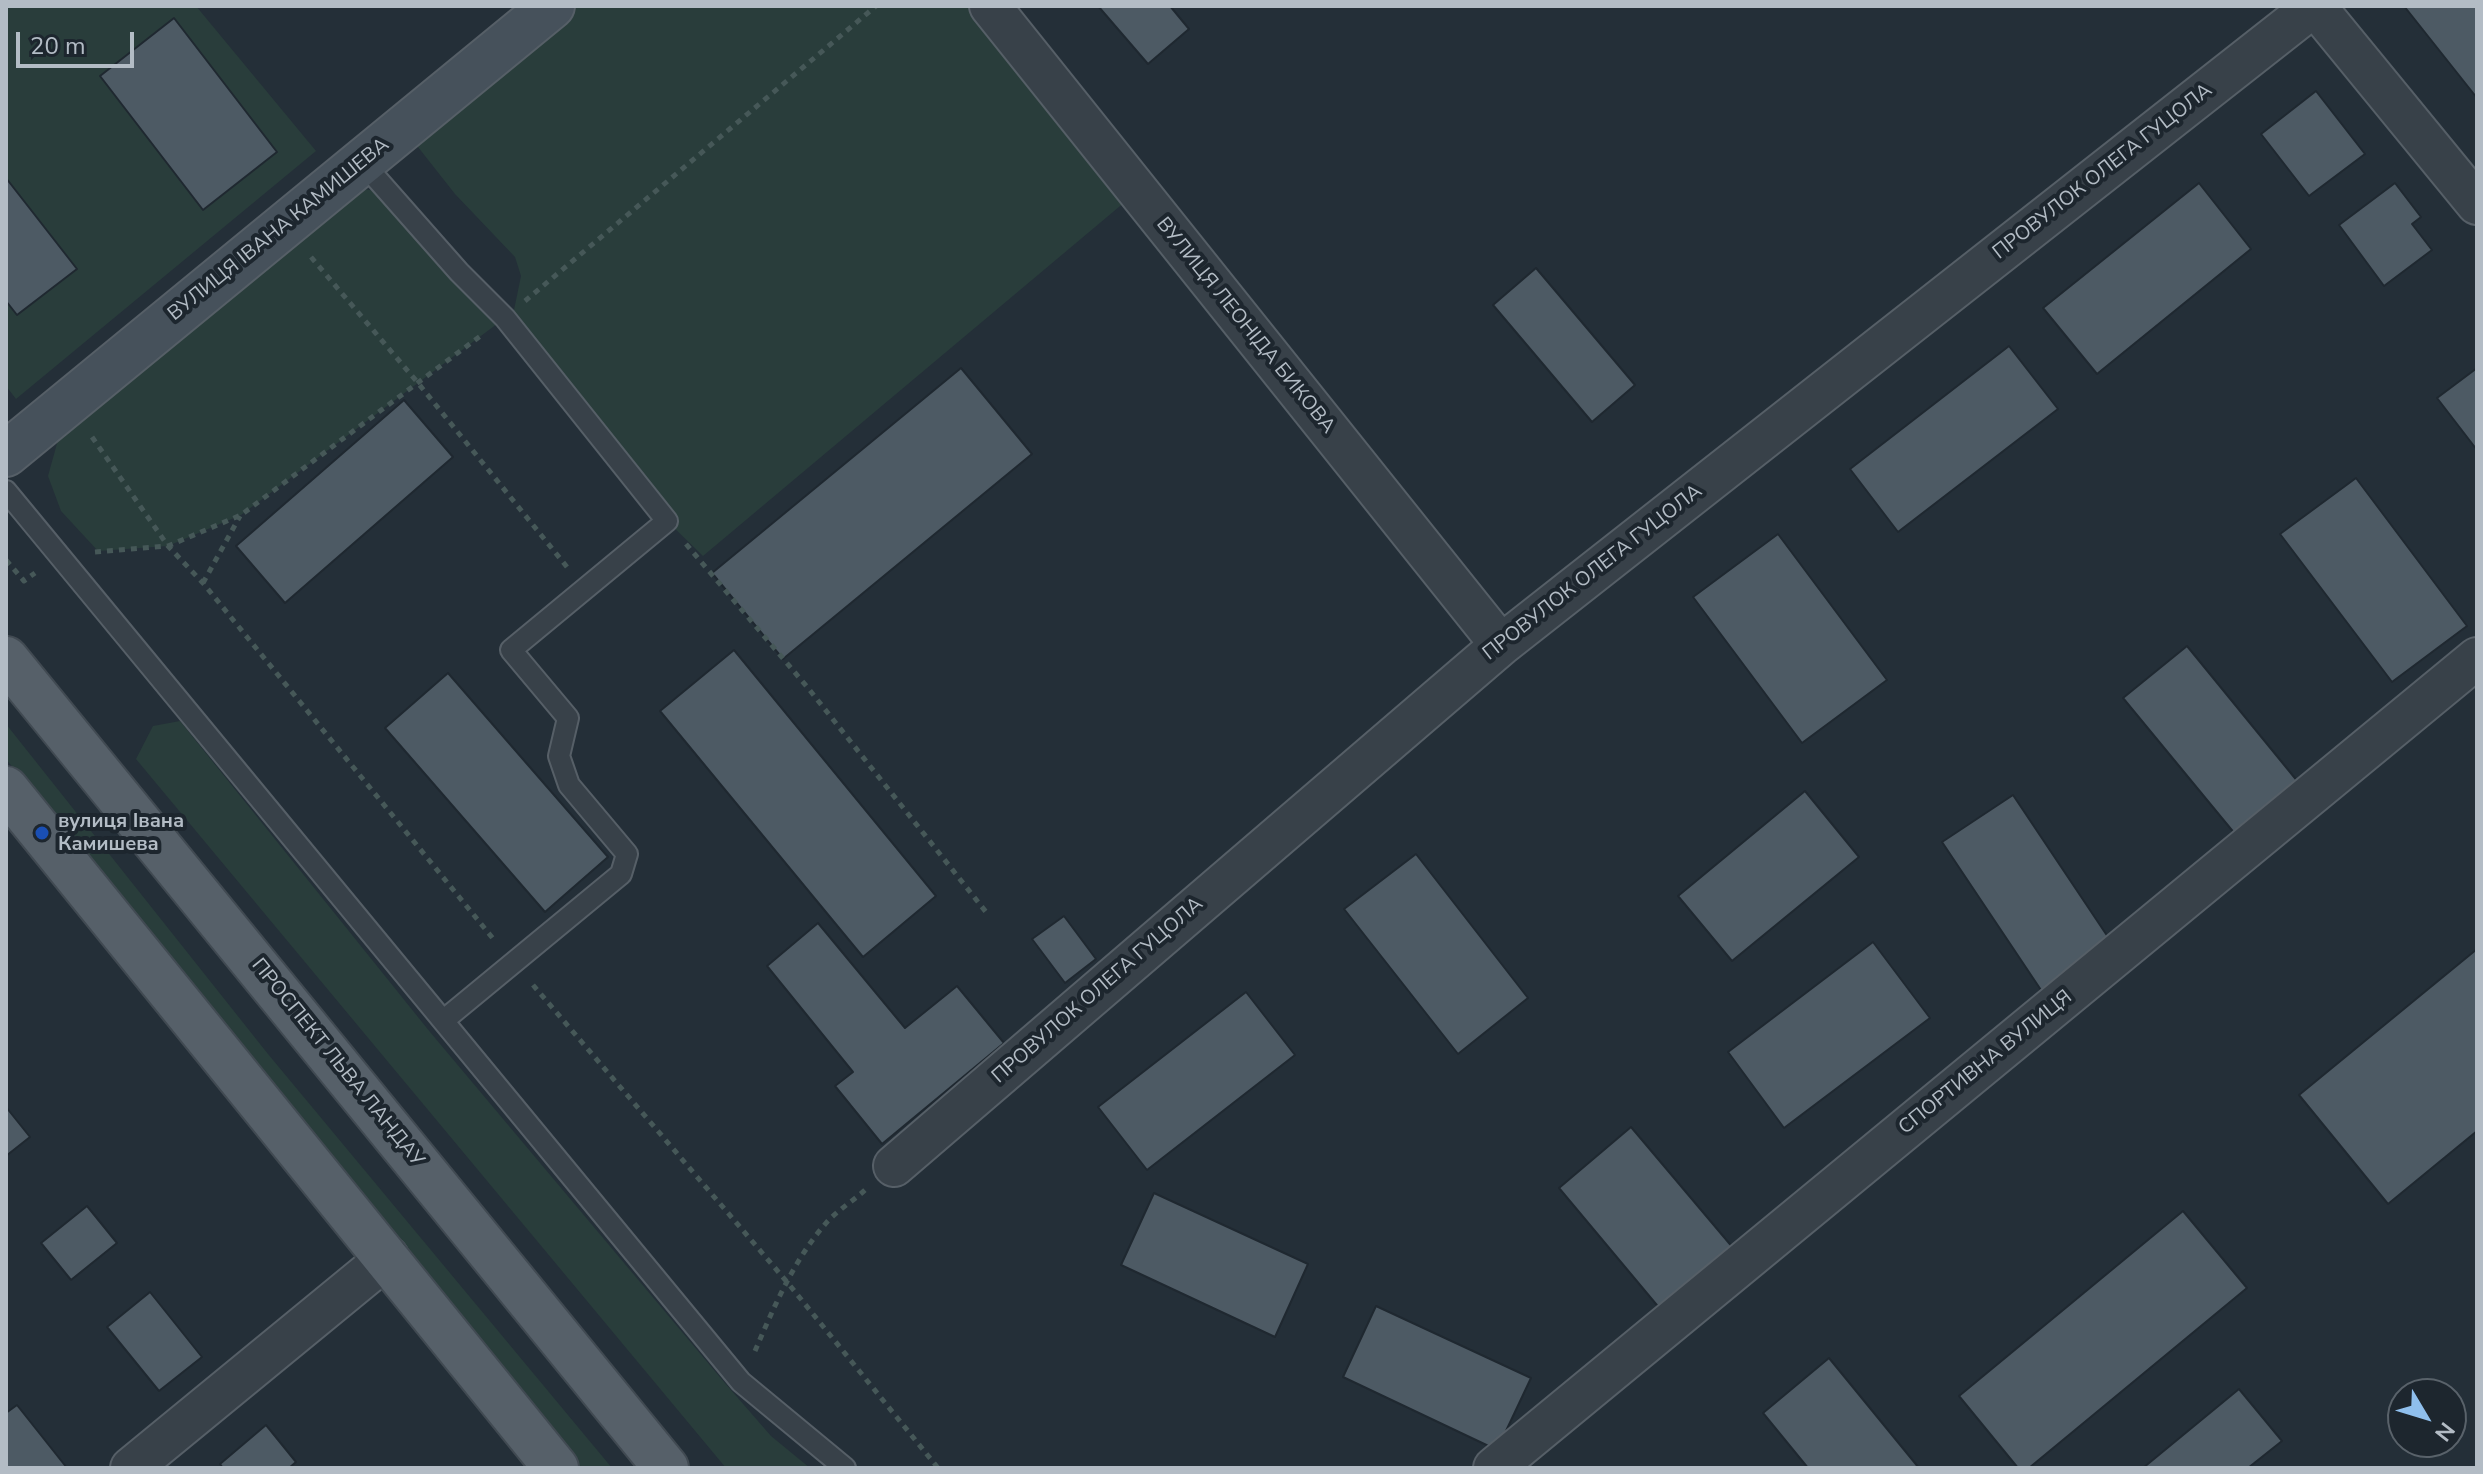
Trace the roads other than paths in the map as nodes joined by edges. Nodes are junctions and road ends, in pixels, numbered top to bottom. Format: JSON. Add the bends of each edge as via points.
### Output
{"nodes":[{"id":1,"x":552,"y":6,"type":"edge"},
{"id":2,"x":990,"y":6,"type":"edge"},
{"id":3,"x":2315,"y":6,"type":"edge"},
{"id":4,"x":362,"y":162,"type":"junction"},
{"id":5,"x":2477,"y":204,"type":"edge"},
{"id":6,"x":6,"y":454,"type":"edge"},
{"id":7,"x":6,"y":491,"type":"edge"},
{"id":8,"x":1501,"y":645,"type":"junction"},
{"id":9,"x":2477,"y":658,"type":"edge"},
{"id":10,"x":6,"y":659,"type":"edge"},
{"id":11,"x":6,"y":789,"type":"edge"},
{"id":12,"x":444,"y":1020,"type":"junction"},
{"id":13,"x":894,"y":1166,"type":"road end"},
{"id":14,"x":388,"y":1257,"type":"junction"},
{"id":15,"x":131,"y":1468,"type":"edge"},
{"id":16,"x":556,"y":1468,"type":"edge"},
{"id":17,"x":666,"y":1468,"type":"edge"},
{"id":18,"x":845,"y":1468,"type":"edge"},
{"id":19,"x":1494,"y":1468,"type":"edge"}],
"edges":[{"from":1,"to":4,"type":"street","name":"ВУЛИЦЯ ІВАНА КАМИШЕВА"},
{"from":2,"to":8,"type":"street","name":"ВУЛИЦЯ ЛЕОНІДА БИКОВА"},
{"from":3,"to":5,"type":"street"},
{"from":3,"to":8,"type":"street","name":"ПРОВУЛОК ОЛЕГА ГУЦОЛА"},
{"from":4,"to":6,"type":"street","name":"ВУЛИЦЯ ІВАНА КАМИШЕВА"},
{"from":4,"to":12,"type":"lane","via":[[505,318],[667,521],[511,650],[568,718],[559,756],[569,785],[627,854],[621,874]]},
{"from":7,"to":12,"type":"lane"},
{"from":8,"to":13,"type":"street","name":"ПРОВУЛОК ОЛЕГА ГУЦОЛА"},
{"from":9,"to":19,"type":"street","name":"СПОРТИВНА ВУЛИЦЯ"},
{"from":10,"to":17,"type":"main road","name":"ПРОСПЕКТ ЛЬВА ЛАНДАУ"},
{"from":11,"to":14,"type":"main road"},
{"from":12,"to":18,"type":"lane","via":[[741,1382]]},
{"from":14,"to":15,"type":"street"},
{"from":14,"to":16,"type":"main road"}]}
